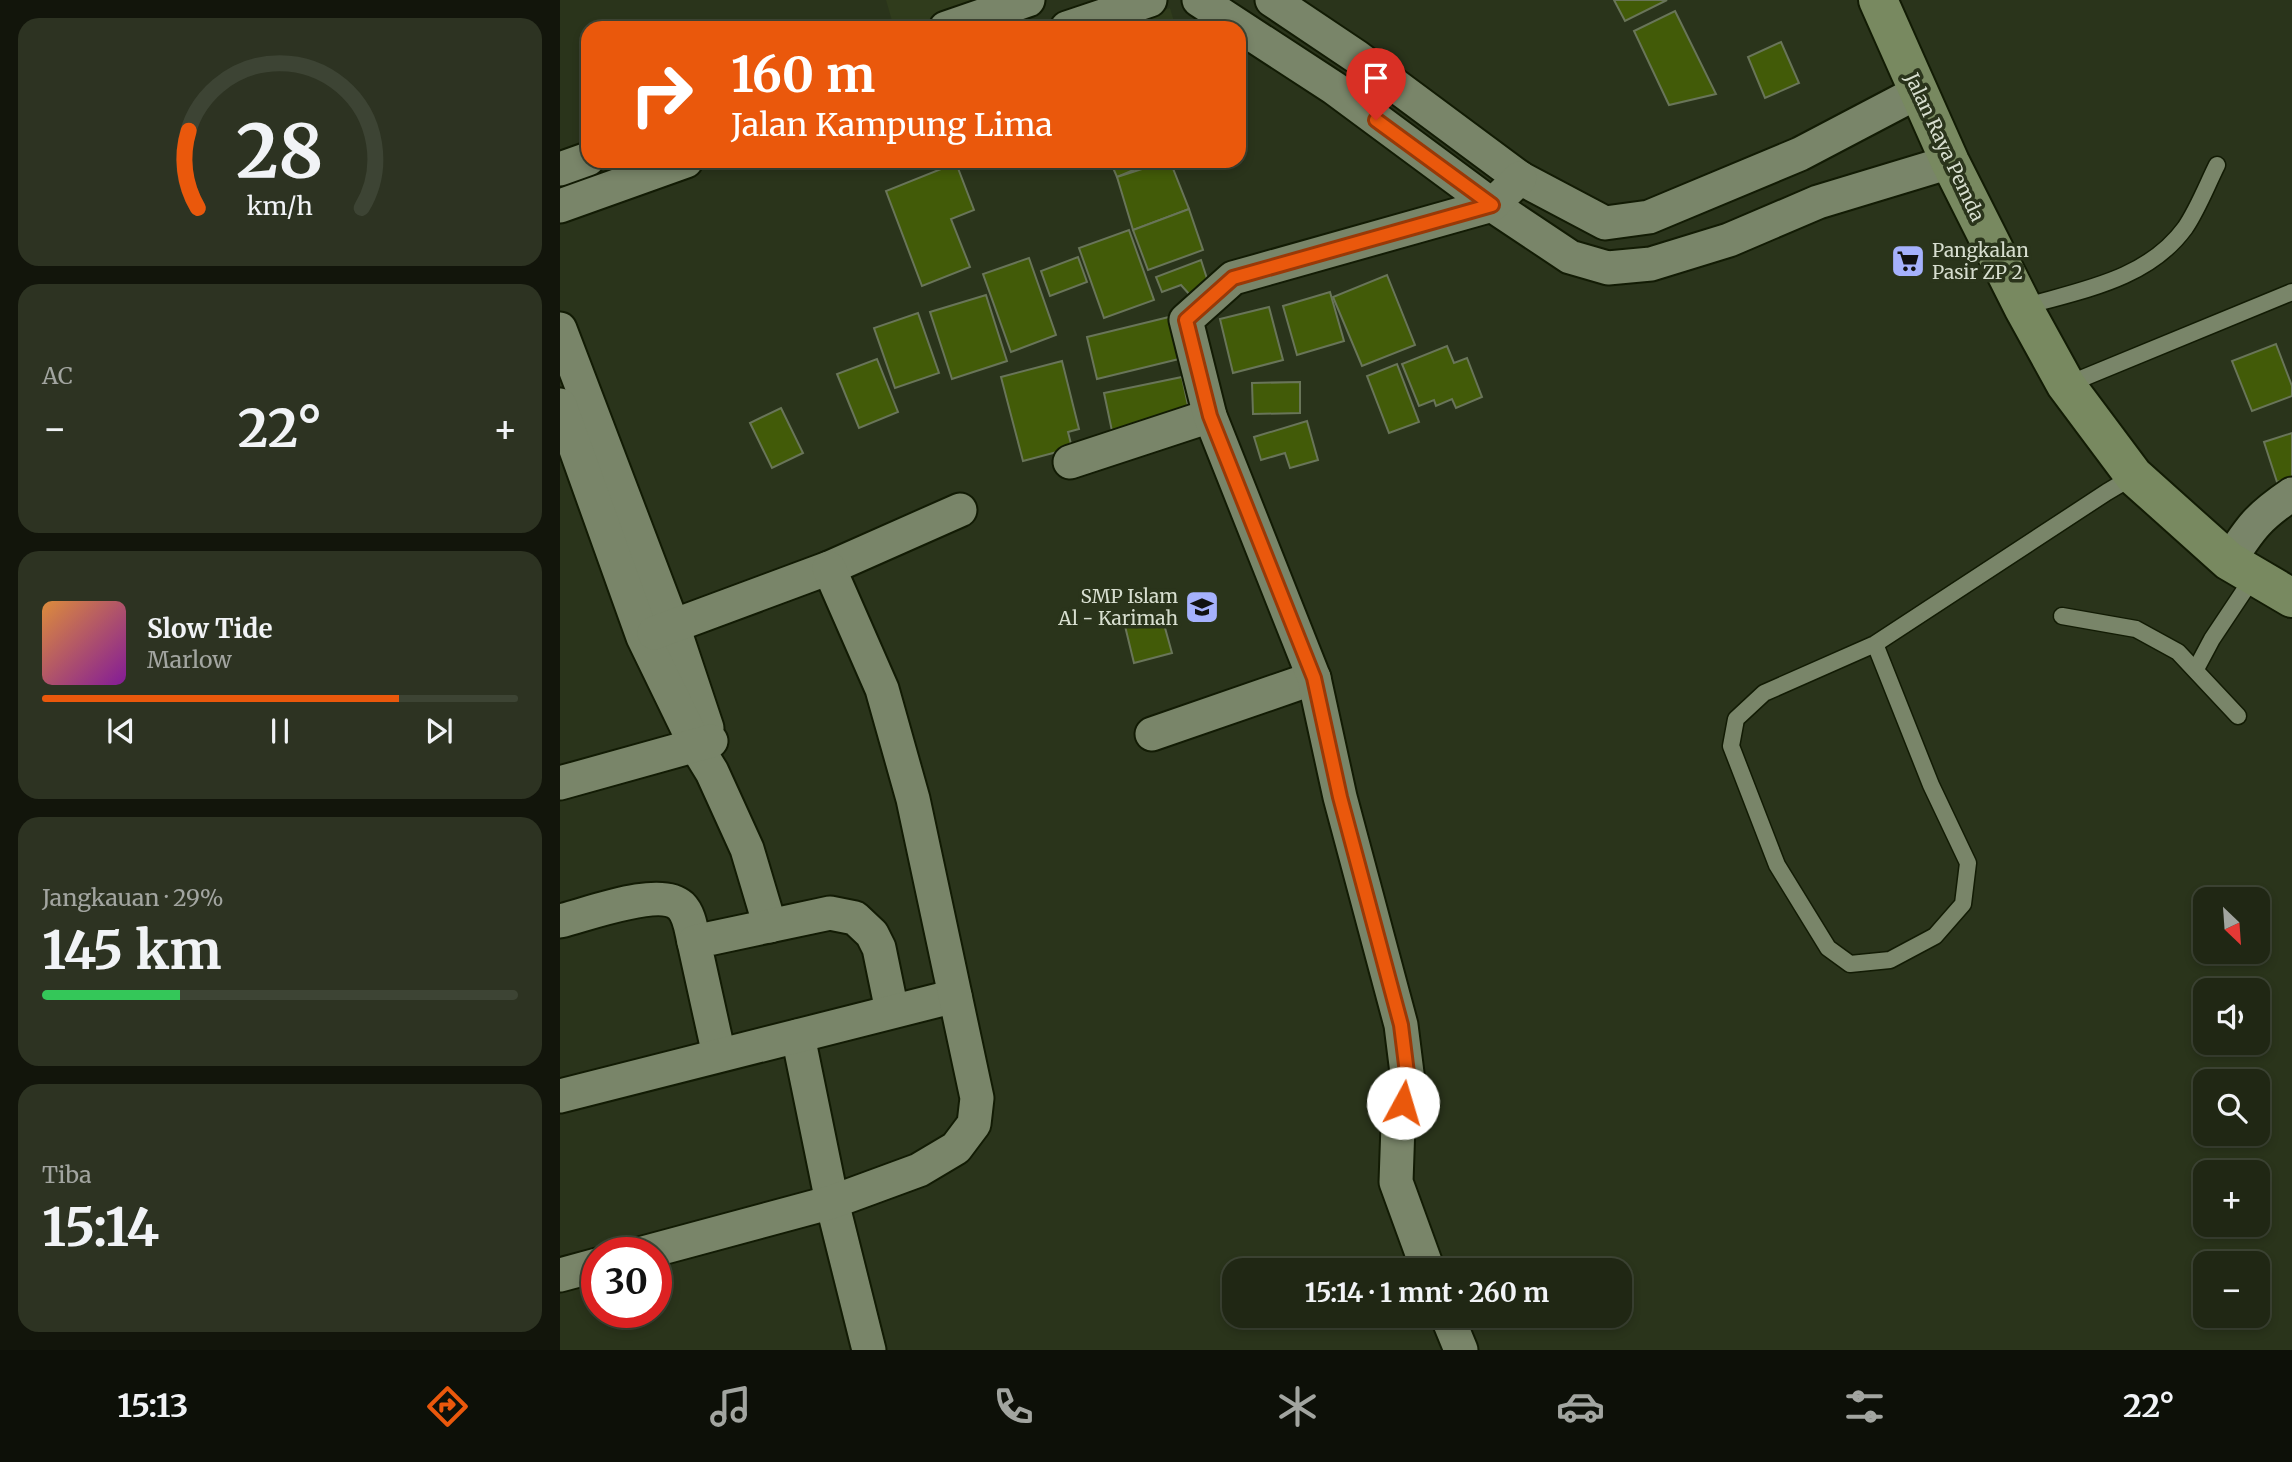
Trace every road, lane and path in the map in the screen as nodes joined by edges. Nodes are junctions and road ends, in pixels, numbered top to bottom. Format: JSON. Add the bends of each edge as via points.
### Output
{"nodes":[{"id":1,"x":1028,"y":0,"type":"edge"},
{"id":2,"x":1150,"y":0,"type":"edge"},
{"id":3,"x":1199,"y":0,"type":"edge"},
{"id":4,"x":1272,"y":0,"type":"edge"},
{"id":5,"x":1878,"y":0,"type":"edge"},
{"id":6,"x":971,"y":21,"type":"edge"},
{"id":7,"x":1088,"y":21,"type":"edge"},
{"id":8,"x":1231,"y":21,"type":"edge"},
{"id":9,"x":1246,"y":31,"type":"edge"},
{"id":10,"x":1357,"y":57,"type":"junction"},
{"id":11,"x":1334,"y":88,"type":"junction"},
{"id":12,"x":1918,"y":92,"type":"junction"},
{"id":13,"x":581,"y":162,"type":"edge"},
{"id":14,"x":1950,"y":162,"type":"junction"},
{"id":15,"x":2217,"y":165,"type":"dead end"},
{"id":16,"x":666,"y":168,"type":"edge"},
{"id":17,"x":560,"y":169,"type":"edge"},
{"id":18,"x":1520,"y":178,"type":"junction"},
{"id":19,"x":1710,"y":191,"type":"junction"},
{"id":20,"x":1492,"y":205,"type":"junction"},
{"id":21,"x":560,"y":206,"type":"edge"},
{"id":22,"x":1729,"y":240,"type":"junction"},
{"id":23,"x":2292,"y":292,"type":"edge"},
{"id":24,"x":2023,"y":307,"type":"junction"},
{"id":25,"x":560,"y":329,"type":"edge"},
{"id":26,"x":2066,"y":385,"type":"junction"},
{"id":27,"x":560,"y":405,"type":"edge"},
{"id":28,"x":1210,"y":416,"type":"junction"},
{"id":29,"x":1070,"y":461,"type":"dead end"},
{"id":30,"x":2134,"y":476,"type":"junction"},
{"id":31,"x":2292,"y":494,"type":"edge"},
{"id":32,"x":960,"y":510,"type":"dead end"},
{"id":33,"x":829,"y":568,"type":"junction"},
{"id":34,"x":2242,"y":568,"type":"junction"},
{"id":35,"x":2292,"y":598,"type":"edge"},
{"id":36,"x":2062,"y":616,"type":"dead end"},
{"id":37,"x":658,"y":631,"type":"junction"},
{"id":38,"x":1875,"y":644,"type":"junction"},
{"id":39,"x":2196,"y":669,"type":"junction"},
{"id":40,"x":1314,"y":678,"type":"junction"},
{"id":41,"x":2238,"y":716,"type":"dead end"},
{"id":42,"x":1152,"y":734,"type":"dead end"},
{"id":43,"x":706,"y":753,"type":"junction"},
{"id":44,"x":560,"y":783,"type":"edge"},
{"id":45,"x":560,"y":922,"type":"edge"},
{"id":46,"x":770,"y":926,"type":"junction"},
{"id":47,"x":694,"y":942,"type":"junction"},
{"id":48,"x":955,"y":996,"type":"junction"},
{"id":49,"x":892,"y":1011,"type":"junction"},
{"id":50,"x":798,"y":1036,"type":"junction"},
{"id":51,"x":719,"y":1055,"type":"junction"},
{"id":52,"x":560,"y":1096,"type":"edge"},
{"id":53,"x":832,"y":1202,"type":"junction"},
{"id":54,"x":672,"y":1245,"type":"edge"},
{"id":55,"x":1424,"y":1258,"type":"edge"},
{"id":56,"x":581,"y":1269,"type":"edge"},
{"id":57,"x":560,"y":1275,"type":"edge"},
{"id":58,"x":1452,"y":1328,"type":"edge"},
{"id":59,"x":869,"y":1350,"type":"edge"},
{"id":60,"x":1461,"y":1350,"type":"edge"}],
"edges":[{"from":1,"to":6,"type":"street"},
{"from":2,"to":7,"type":"street"},
{"from":3,"to":8,"type":"street"},
{"from":4,"to":10,"type":"street"},
{"from":5,"to":12,"type":"main road","name":"Jalan Raya Pemda"},
{"from":9,"to":11,"type":"street"},
{"from":10,"to":11,"type":"street"},
{"from":10,"to":18,"type":"street"},
{"from":11,"to":20,"type":"street"},
{"from":12,"to":14,"type":"main road","name":"Jalan Raya Pemda"},
{"from":12,"to":19,"type":"street","via":[[1800,154]]},
{"from":13,"to":17,"type":"street"},
{"from":14,"to":22,"type":"street","via":[[1818,202]]},
{"from":14,"to":24,"type":"main road","name":"Jalan Raya Pemda"},
{"from":15,"to":24,"type":"lane","via":[[2185,227],[2144,267]]},
{"from":16,"to":21,"type":"street"},
{"from":18,"to":19,"type":"street","via":[[1605,223],[1649,217]]},
{"from":18,"to":20,"type":"street"},
{"from":19,"to":22,"type":"street"},
{"from":20,"to":22,"type":"street","via":[[1570,257],[1608,268],[1651,264]]},
{"from":20,"to":28,"type":"street","via":[[1233,278],[1186,320]]},
{"from":23,"to":26,"type":"lane"},
{"from":24,"to":26,"type":"main road","name":"Jalan Raya Pemda"},
{"from":25,"to":37,"type":"street"},
{"from":26,"to":30,"type":"main road","name":"Jalan Raya Pemda"},
{"from":27,"to":37,"type":"street"},
{"from":28,"to":29,"type":"street"},
{"from":28,"to":40,"type":"street"},
{"from":30,"to":34,"type":"main road","name":"Jalan Raya Pemda"},
{"from":30,"to":38,"type":"lane"},
{"from":31,"to":34,"type":"street","via":[[2253,524]]},
{"from":32,"to":33,"type":"street"},
{"from":33,"to":37,"type":"street"},
{"from":33,"to":48,"type":"street","via":[[882,690],[914,799]]},
{"from":34,"to":35,"type":"main road","name":"Jalan Raya Pemda"},
{"from":34,"to":39,"type":"lane"},
{"from":36,"to":39,"type":"lane","via":[[2136,629],[2178,652]]},
{"from":37,"to":43,"type":"street"},
{"from":38,"to":38,"type":"lane","via":[[1931,785],[1968,863],[1964,904],[1936,936],[1890,960],[1850,964],[1828,948],[1777,865],[1731,746],[1737,719],[1764,693]]},
{"from":39,"to":41,"type":"lane"},
{"from":40,"to":42,"type":"street"},
{"from":40,"to":55,"type":"street","via":[[1343,809],[1401,1025],[1408,1081],[1398,1125],[1396,1182]]},
{"from":43,"to":44,"type":"street"},
{"from":43,"to":46,"type":"street","via":[[747,849]]},
{"from":45,"to":47,"type":"street","via":[[648,899],[666,899],[680,905]]},
{"from":46,"to":47,"type":"street"},
{"from":46,"to":49,"type":"street","via":[[830,913],[855,918],[879,948]]},
{"from":47,"to":51,"type":"street"},
{"from":48,"to":49,"type":"street"},
{"from":48,"to":53,"type":"street","via":[[977,1098],[974,1124],[956,1147],[919,1170]]},
{"from":49,"to":50,"type":"street"},
{"from":50,"to":51,"type":"street"},
{"from":50,"to":53,"type":"street"},
{"from":51,"to":52,"type":"street"},
{"from":53,"to":54,"type":"street"},
{"from":53,"to":59,"type":"street"},
{"from":56,"to":57,"type":"street"},
{"from":58,"to":60,"type":"street"}]}
